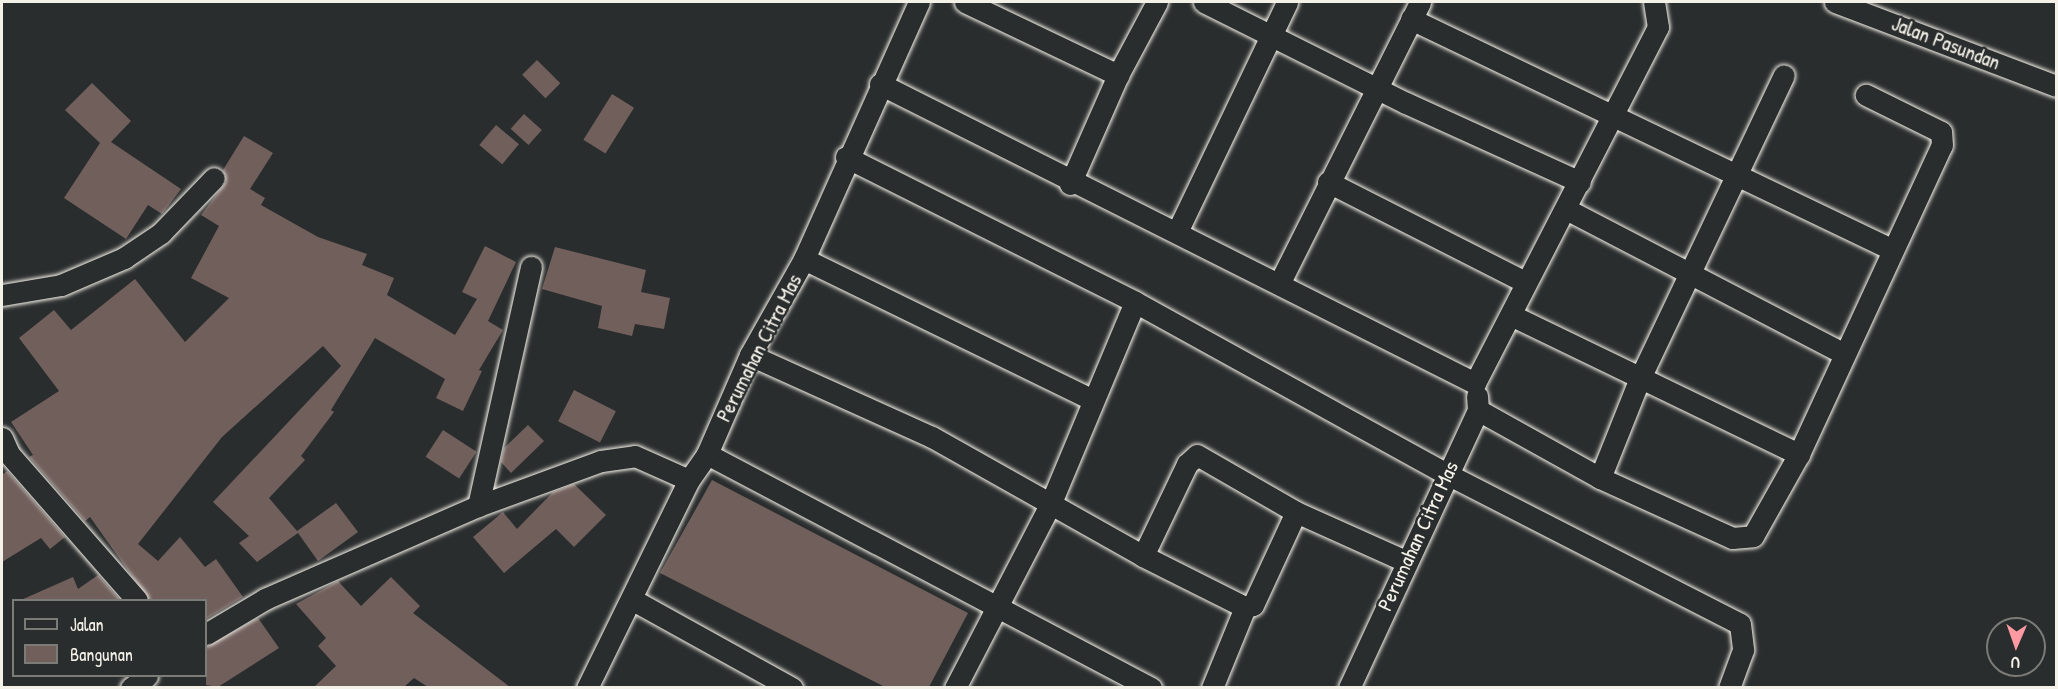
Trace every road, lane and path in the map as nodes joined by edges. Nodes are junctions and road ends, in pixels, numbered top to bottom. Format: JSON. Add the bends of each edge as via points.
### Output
{"nodes":[{"id":1,"x":919,"y":2,"type":"edge"},
{"id":2,"x":965,"y":2,"type":"edge"},
{"id":3,"x":1157,"y":2,"type":"edge"},
{"id":4,"x":1204,"y":2,"type":"edge"},
{"id":5,"x":1287,"y":2,"type":"edge"},
{"id":6,"x":1654,"y":2,"type":"edge"},
{"id":7,"x":1835,"y":2,"type":"edge"},
{"id":8,"x":1415,"y":10,"type":"edge"},
{"id":9,"x":1272,"y":32,"type":"junction"},
{"id":10,"x":1118,"y":75,"type":"junction"},
{"id":11,"x":1784,"y":75,"type":"dead end"},
{"id":12,"x":880,"y":84,"type":"junction"},
{"id":13,"x":1375,"y":84,"type":"junction"},
{"id":14,"x":2056,"y":86,"type":"edge"},
{"id":15,"x":1866,"y":94,"type":"dead end"},
{"id":16,"x":1613,"y":116,"type":"junction"},
{"id":17,"x":846,"y":157,"type":"junction"},
{"id":18,"x":1733,"y":174,"type":"junction"},
{"id":19,"x":214,"y":178,"type":"dead end"},
{"id":20,"x":1328,"y":182,"type":"junction"},
{"id":21,"x":1580,"y":182,"type":"junction"},
{"id":22,"x":1070,"y":184,"type":"junction"},
{"id":23,"x":1566,"y":209,"type":"junction"},
{"id":24,"x":1177,"y":232,"type":"junction"},
{"id":25,"x":1893,"y":250,"type":"junction"},
{"id":26,"x":804,"y":260,"type":"junction"},
{"id":27,"x":531,"y":267,"type":"dead end"},
{"id":28,"x":1691,"y":272,"type":"junction"},
{"id":29,"x":1523,"y":281,"type":"junction"},
{"id":30,"x":1280,"y":282,"type":"junction"},
{"id":31,"x":2,"y":295,"type":"edge"},
{"id":32,"x":1135,"y":302,"type":"junction"},
{"id":33,"x":1513,"y":316,"type":"junction"},
{"id":34,"x":1845,"y":354,"type":"junction"},
{"id":35,"x":750,"y":355,"type":"junction"},
{"id":36,"x":1640,"y":378,"type":"junction"},
{"id":37,"x":1475,"y":383,"type":"junction"},
{"id":38,"x":1091,"y":399,"type":"junction"},
{"id":39,"x":1478,"y":410,"type":"junction"},
{"id":40,"x":4,"y":450,"type":"edge"},
{"id":41,"x":707,"y":454,"type":"junction"},
{"id":42,"x":1799,"y":454,"type":"junction"},
{"id":43,"x":1447,"y":474,"type":"junction"},
{"id":44,"x":1600,"y":478,"type":"junction"},
{"id":45,"x":689,"y":480,"type":"junction"},
{"id":46,"x":1050,"y":505,"type":"junction"},
{"id":47,"x":478,"y":506,"type":"junction"},
{"id":48,"x":1296,"y":512,"type":"junction"},
{"id":49,"x":1143,"y":556,"type":"junction"},
{"id":50,"x":1405,"y":561,"type":"junction"},
{"id":51,"x":136,"y":599,"type":"edge"},
{"id":52,"x":633,"y":600,"type":"junction"},
{"id":53,"x":1245,"y":607,"type":"junction"},
{"id":54,"x":998,"y":609,"type":"junction"},
{"id":55,"x":207,"y":633,"type":"edge"},
{"id":56,"x":144,"y":677,"type":"edge"},
{"id":57,"x":787,"y":686,"type":"edge"},
{"id":58,"x":131,"y":687,"type":"edge"},
{"id":59,"x":587,"y":687,"type":"edge"},
{"id":60,"x":955,"y":687,"type":"edge"},
{"id":61,"x":1151,"y":687,"type":"edge"},
{"id":62,"x":1212,"y":687,"type":"edge"},
{"id":63,"x":1349,"y":687,"type":"edge"},
{"id":64,"x":1729,"y":687,"type":"edge"}],
"edges":[{"from":1,"to":12,"type":"street","name":"Perumahan Citra Mas"},
{"from":2,"to":10,"type":"street"},
{"from":3,"to":10,"type":"street"},
{"from":4,"to":9,"type":"street"},
{"from":5,"to":9,"type":"street"},
{"from":6,"to":16,"type":"street","via":[[1658,27]]},
{"from":7,"to":14,"type":"street","name":"Jalan Pasundan"},
{"from":8,"to":13,"type":"street"},
{"from":8,"to":16,"type":"street"},
{"from":9,"to":13,"type":"street"},
{"from":9,"to":24,"type":"street"},
{"from":10,"to":22,"type":"street"},
{"from":11,"to":18,"type":"street"},
{"from":12,"to":17,"type":"street","name":"Perumahan Citra Mas"},
{"from":12,"to":22,"type":"street"},
{"from":13,"to":20,"type":"street"},
{"from":13,"to":21,"type":"street"},
{"from":15,"to":25,"type":"street","via":[[1941,132],[1937,161]]},
{"from":16,"to":18,"type":"street"},
{"from":16,"to":21,"type":"street"},
{"from":17,"to":26,"type":"street","name":"Perumahan Citra Mas"},
{"from":17,"to":32,"type":"street"},
{"from":18,"to":25,"type":"street"},
{"from":18,"to":28,"type":"street"},
{"from":19,"to":31,"type":"street","via":[[161,233],[124,258],[61,285]]},
{"from":20,"to":29,"type":"street"},
{"from":20,"to":30,"type":"street"},
{"from":21,"to":23,"type":"street"},
{"from":22,"to":24,"type":"street"},
{"from":23,"to":28,"type":"street"},
{"from":23,"to":29,"type":"street"},
{"from":24,"to":30,"type":"street"},
{"from":25,"to":34,"type":"street"},
{"from":26,"to":35,"type":"street","name":"Perumahan Citra Mas"},
{"from":26,"to":38,"type":"street"},
{"from":27,"to":47,"type":"street"},
{"from":28,"to":34,"type":"street"},
{"from":28,"to":36,"type":"street"},
{"from":29,"to":33,"type":"street"},
{"from":30,"to":37,"type":"street"},
{"from":32,"to":38,"type":"street"},
{"from":32,"to":43,"type":"street"},
{"from":33,"to":36,"type":"street"},
{"from":33,"to":37,"type":"street"},
{"from":34,"to":42,"type":"street"},
{"from":35,"to":41,"type":"street","name":"Perumahan Citra Mas"},
{"from":35,"to":46,"type":"street","via":[[932,437]]},
{"from":36,"to":42,"type":"street"},
{"from":36,"to":44,"type":"street"},
{"from":37,"to":39,"type":"street"},
{"from":38,"to":46,"type":"street"},
{"from":39,"to":43,"type":"street","name":"Perumahan Citra Mas"},
{"from":39,"to":44,"type":"street"},
{"from":40,"to":51,"type":"street"},
{"from":41,"to":45,"type":"street","name":"Perumahan Citra Mas"},
{"from":41,"to":54,"type":"street"},
{"from":42,"to":44,"type":"street","via":[[1757,531],[1746,539],[1732,538]]},
{"from":43,"to":50,"type":"street","name":"Perumahan Citra Mas"},
{"from":43,"to":64,"type":"street","via":[[1740,624],[1743,650]]},
{"from":45,"to":47,"type":"street","via":[[623,455]]},
{"from":45,"to":52,"type":"street","name":"Perumahan Citra Mas"},
{"from":46,"to":49,"type":"street"},
{"from":46,"to":54,"type":"street"},
{"from":47,"to":55,"type":"street","via":[[265,598]]},
{"from":48,"to":49,"type":"street","via":[[1197,455],[1187,464]]},
{"from":48,"to":50,"type":"street"},
{"from":48,"to":53,"type":"street","via":[[1253,605]]},
{"from":49,"to":53,"type":"street"},
{"from":50,"to":63,"type":"street","name":"Perumahan Citra Mas"},
{"from":52,"to":57,"type":"street"},
{"from":52,"to":59,"type":"street","name":"Perumahan Citra Mas"},
{"from":53,"to":62,"type":"street"},
{"from":54,"to":60,"type":"street"},
{"from":54,"to":61,"type":"street"},
{"from":56,"to":58,"type":"street"}]}
